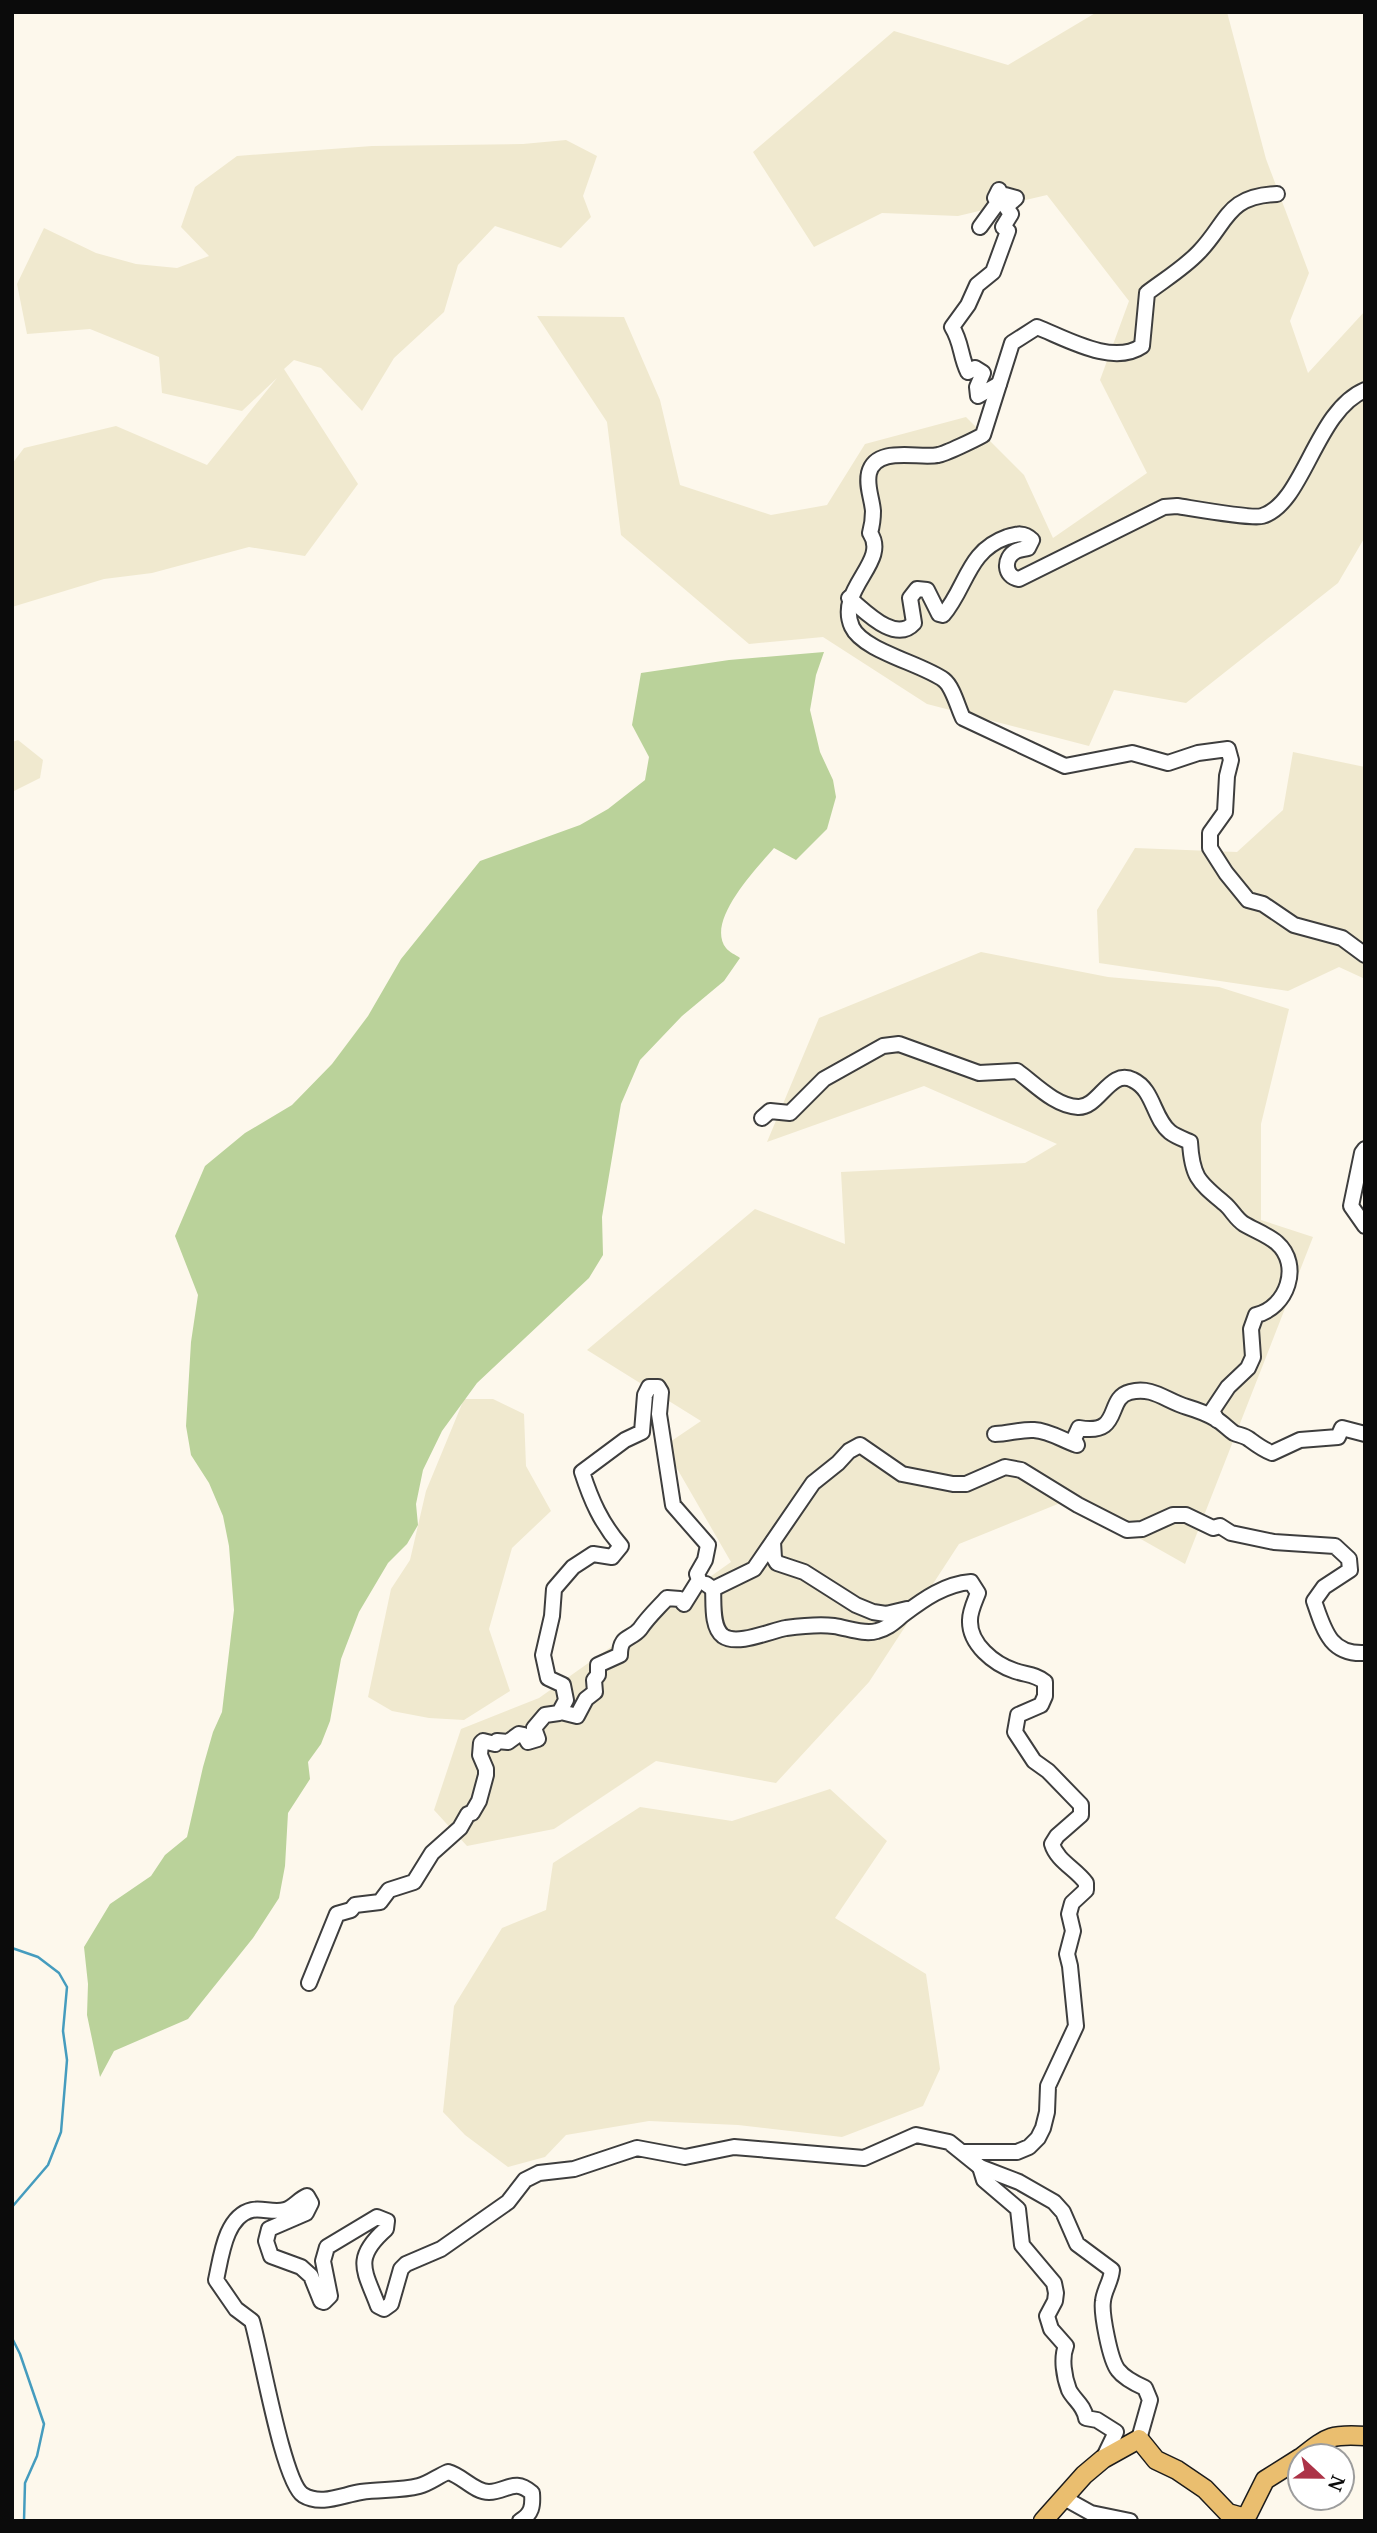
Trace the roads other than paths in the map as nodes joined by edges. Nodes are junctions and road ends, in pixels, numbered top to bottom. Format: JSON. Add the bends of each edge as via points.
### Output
{"nodes":[{"id":1,"x":1277,"y":194,"type":"dead end"},
{"id":2,"x":980,"y":227,"type":"dead end"},
{"id":3,"x":999,"y":384,"type":"junction"},
{"id":4,"x":1365,"y":390,"type":"edge"},
{"id":5,"x":849,"y":598,"type":"junction"},
{"id":6,"x":1365,"y":955,"type":"edge"},
{"id":7,"x":762,"y":1118,"type":"dead end"},
{"id":8,"x":1365,"y":1149,"type":"edge"},
{"id":9,"x":1365,"y":1226,"type":"edge"},
{"id":10,"x":1217,"y":1420,"type":"junction"},
{"id":11,"x":995,"y":1434,"type":"dead end"},
{"id":12,"x":1365,"y":1434,"type":"edge"},
{"id":13,"x":773,"y":1542,"type":"junction"},
{"id":14,"x":699,"y":1580,"type":"junction"},
{"id":15,"x":713,"y":1590,"type":"junction"},
{"id":16,"x":918,"y":1605,"type":"junction"},
{"id":17,"x":1365,"y":1653,"type":"edge"},
{"id":18,"x":559,"y":1713,"type":"junction"},
{"id":19,"x":309,"y":1983,"type":"dead end"},
{"id":20,"x":963,"y":2152,"type":"junction"},
{"id":21,"x":980,"y":2167,"type":"junction"},
{"id":22,"x":1365,"y":2436,"type":"edge"},
{"id":23,"x":1139,"y":2440,"type":"junction"},
{"id":24,"x":1321,"y":2442,"type":"edge"},
{"id":25,"x":1103,"y":2459,"type":"junction"},
{"id":26,"x":1286,"y":2467,"type":"edge"},
{"id":27,"x":1064,"y":2498,"type":"junction"},
{"id":28,"x":520,"y":2521,"type":"edge"},
{"id":29,"x":1043,"y":2521,"type":"edge"},
{"id":30,"x":1130,"y":2521,"type":"edge"}],
"edges":[{"from":1,"to":3,"type":"street","via":[[1247,199],[1225,216],[1199,252],[1147,293],[1142,346],[1132,354],[1108,354],[1037,327],[1012,342]]},
{"from":2,"to":3,"type":"street","via":[[1005,194],[1016,198],[1006,207],[1011,214],[1003,227],[1008,231],[993,272],[977,285],[952,327],[968,372],[975,368],[983,373],[978,396]]},
{"from":3,"to":5,"type":"street","via":[[983,435],[938,455],[896,455],[874,463],[868,485],[875,549]]},
{"from":4,"to":5,"type":"street","via":[[1332,418],[1282,505],[1261,517],[1164,507],[1013,579],[1007,567],[1009,558],[1028,548],[1032,540],[1017,534],[980,554],[943,615],[927,590],[917,589],[910,598],[914,623],[901,630],[875,620]]},
{"from":5,"to":6,"type":"street","via":[[852,628],[871,644],[946,681],[963,718],[1065,766],[1132,753],[1168,763],[1198,752],[1228,749],[1231,760],[1225,813],[1210,833],[1210,848],[1226,873],[1248,900],[1264,904],[1294,925],[1342,938]]},
{"from":7,"to":10,"type":"street","via":[[770,1111],[790,1113],[824,1079],[883,1046],[899,1044],[979,1073],[1017,1071],[1050,1097],[1077,1107],[1087,1105],[1115,1080],[1126,1077],[1136,1082],[1171,1133],[1189,1142],[1191,1160],[1208,1191],[1240,1222],[1277,1243],[1289,1265],[1279,1304],[1256,1315],[1251,1329],[1253,1357],[1212,1411]]},
{"from":8,"to":9,"type":"street","via":[[1351,1206]]},
{"from":10,"to":11,"type":"street","via":[[1150,1390],[1122,1396],[1109,1423],[1097,1429],[1079,1428],[1074,1439],[1077,1445],[1033,1430]]},
{"from":10,"to":12,"type":"street","via":[[1272,1453],[1300,1440],[1338,1437],[1342,1429]]},
{"from":13,"to":15,"type":"street","via":[[754,1569]]},
{"from":13,"to":16,"type":"street","via":[[777,1563],[804,1572],[856,1605],[886,1614]]},
{"from":13,"to":17,"type":"street","via":[[813,1483],[860,1445],[902,1474],[953,1484],[966,1484],[1005,1467],[1021,1469],[1127,1530],[1186,1515],[1213,1528],[1220,1526],[1231,1533],[1274,1542],[1335,1546],[1349,1559],[1350,1570],[1324,1587],[1314,1601],[1326,1636],[1356,1655]]},
{"from":14,"to":15,"type":"street"},
{"from":14,"to":18,"type":"street","via":[[684,1604],[667,1598],[638,1632],[625,1639],[620,1655],[598,1665],[595,1692],[577,1716]]},
{"from":14,"to":18,"type":"street","via":[[708,1545],[673,1505],[659,1414],[661,1392],[659,1387],[649,1387],[642,1432],[582,1472],[605,1528],[621,1546],[612,1557],[593,1553],[554,1588],[543,1655],[548,1678],[564,1685],[566,1700]]},
{"from":15,"to":16,"type":"street","via":[[718,1630],[729,1638],[742,1639],[820,1625],[874,1632],[891,1626]]},
{"from":16,"to":20,"type":"street","via":[[941,1589],[971,1582],[978,1593],[970,1619],[977,1644],[1003,1665],[1045,1682],[1041,1704],[1018,1715],[1015,1732],[1034,1761],[1081,1805],[1081,1815],[1052,1844],[1086,1883],[1086,1890],[1072,1903],[1069,1914],[1073,1931],[1067,1954],[1076,2026],[1048,2086],[1046,2122],[1038,2138],[1017,2152]]},
{"from":18,"to":19,"type":"street","via":[[538,1721],[534,1728],[538,1739],[533,1742],[519,1734],[508,1742],[481,1743],[486,1775],[472,1813],[432,1853],[414,1882],[389,1890],[380,1902],[355,1905],[337,1914]]},
{"from":20,"to":21,"type":"street"},
{"from":20,"to":28,"type":"street","via":[[949,2142],[916,2135],[863,2158],[734,2147],[685,2157],[637,2148],[574,2169],[539,2173],[525,2180],[508,2202],[441,2249],[406,2264],[391,2304],[384,2309],[378,2306],[363,2271],[365,2256],[387,2221],[377,2217],[327,2248],[323,2261],[330,2296],[324,2302],[311,2276],[301,2267],[271,2256],[266,2241],[269,2229],[306,2213],[311,2203],[307,2196],[286,2210],[250,2210],[238,2219],[228,2233],[216,2280],[236,2309],[252,2321],[284,2452],[302,2495],[321,2501],[358,2492],[393,2491],[421,2486],[448,2472],[490,2492],[514,2485],[525,2487],[532,2493],[533,2507]]},
{"from":21,"to":23,"type":"street","via":[[1054,2202],[1077,2244],[1112,2270],[1102,2304],[1111,2352],[1117,2369],[1145,2388],[1150,2400]]},
{"from":21,"to":25,"type":"street","via":[[984,2180],[1018,2209],[1022,2245],[1054,2283],[1055,2301],[1048,2316],[1051,2329],[1066,2346],[1062,2356],[1070,2391],[1086,2418],[1116,2431]]},
{"from":22,"to":24,"type":"main road","via":[[1336,2435]]},
{"from":23,"to":25,"type":"main road"},
{"from":23,"to":26,"type":"main road","via":[[1156,2460],[1241,2517],[1248,2514],[1265,2480]]},
{"from":25,"to":27,"type":"main road"},
{"from":27,"to":29,"type":"main road"},
{"from":27,"to":30,"type":"street","via":[[1091,2513]]}]}
